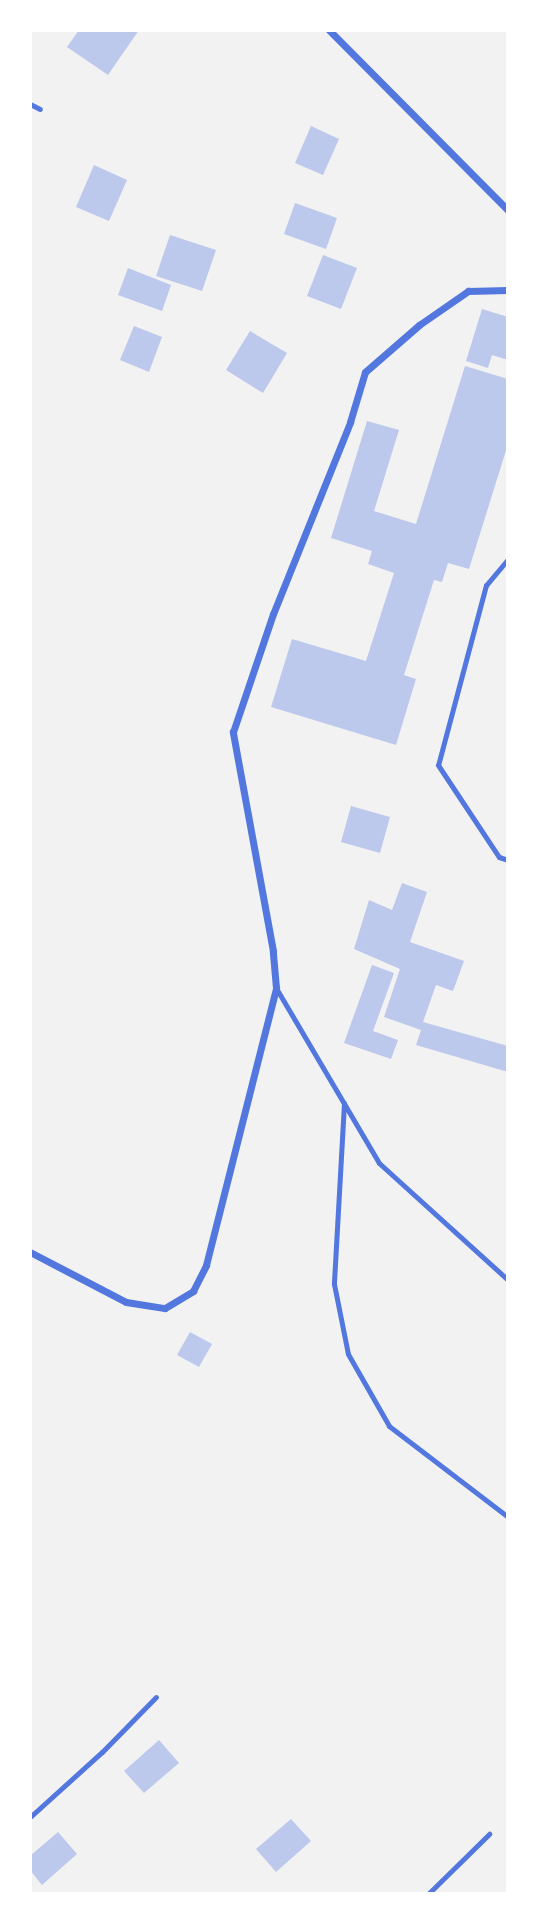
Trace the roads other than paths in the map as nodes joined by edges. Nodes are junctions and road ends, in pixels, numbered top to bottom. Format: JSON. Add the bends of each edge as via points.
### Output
{"nodes":[{"id":1,"x":329,"y":30,"type":"edge"},
{"id":2,"x":30,"y":104,"type":"edge"},
{"id":3,"x":40,"y":109,"type":"dead end"},
{"id":4,"x":508,"y":210,"type":"edge"},
{"id":5,"x":508,"y":290,"type":"edge"},
{"id":6,"x":508,"y":559,"type":"edge"},
{"id":7,"x":508,"y":860,"type":"edge"},
{"id":8,"x":276,"y":988,"type":"junction"},
{"id":9,"x":344,"y":1103,"type":"junction"},
{"id":10,"x":30,"y":1252,"type":"edge"},
{"id":11,"x":508,"y":1280,"type":"edge"},
{"id":12,"x":508,"y":1517,"type":"edge"},
{"id":13,"x":156,"y":1697,"type":"dead end"},
{"id":14,"x":30,"y":1817,"type":"edge"},
{"id":15,"x":489,"y":1834,"type":"dead end"},
{"id":16,"x":428,"y":1894,"type":"edge"}],
"edges":[{"from":1,"to":4,"type":"street"},
{"from":2,"to":3,"type":"lane"},
{"from":5,"to":8,"type":"street","via":[[468,291],[419,325],[365,372],[233,732]]},
{"from":6,"to":7,"type":"lane","via":[[486,585],[438,765],[499,857]]},
{"from":8,"to":9,"type":"lane"},
{"from":8,"to":10,"type":"street","via":[[206,1265],[193,1291],[165,1308],[126,1302]]},
{"from":9,"to":11,"type":"lane","via":[[379,1163]]},
{"from":9,"to":12,"type":"lane","via":[[334,1283],[348,1354],[389,1426]]},
{"from":13,"to":14,"type":"lane"},
{"from":15,"to":16,"type":"lane"}]}
